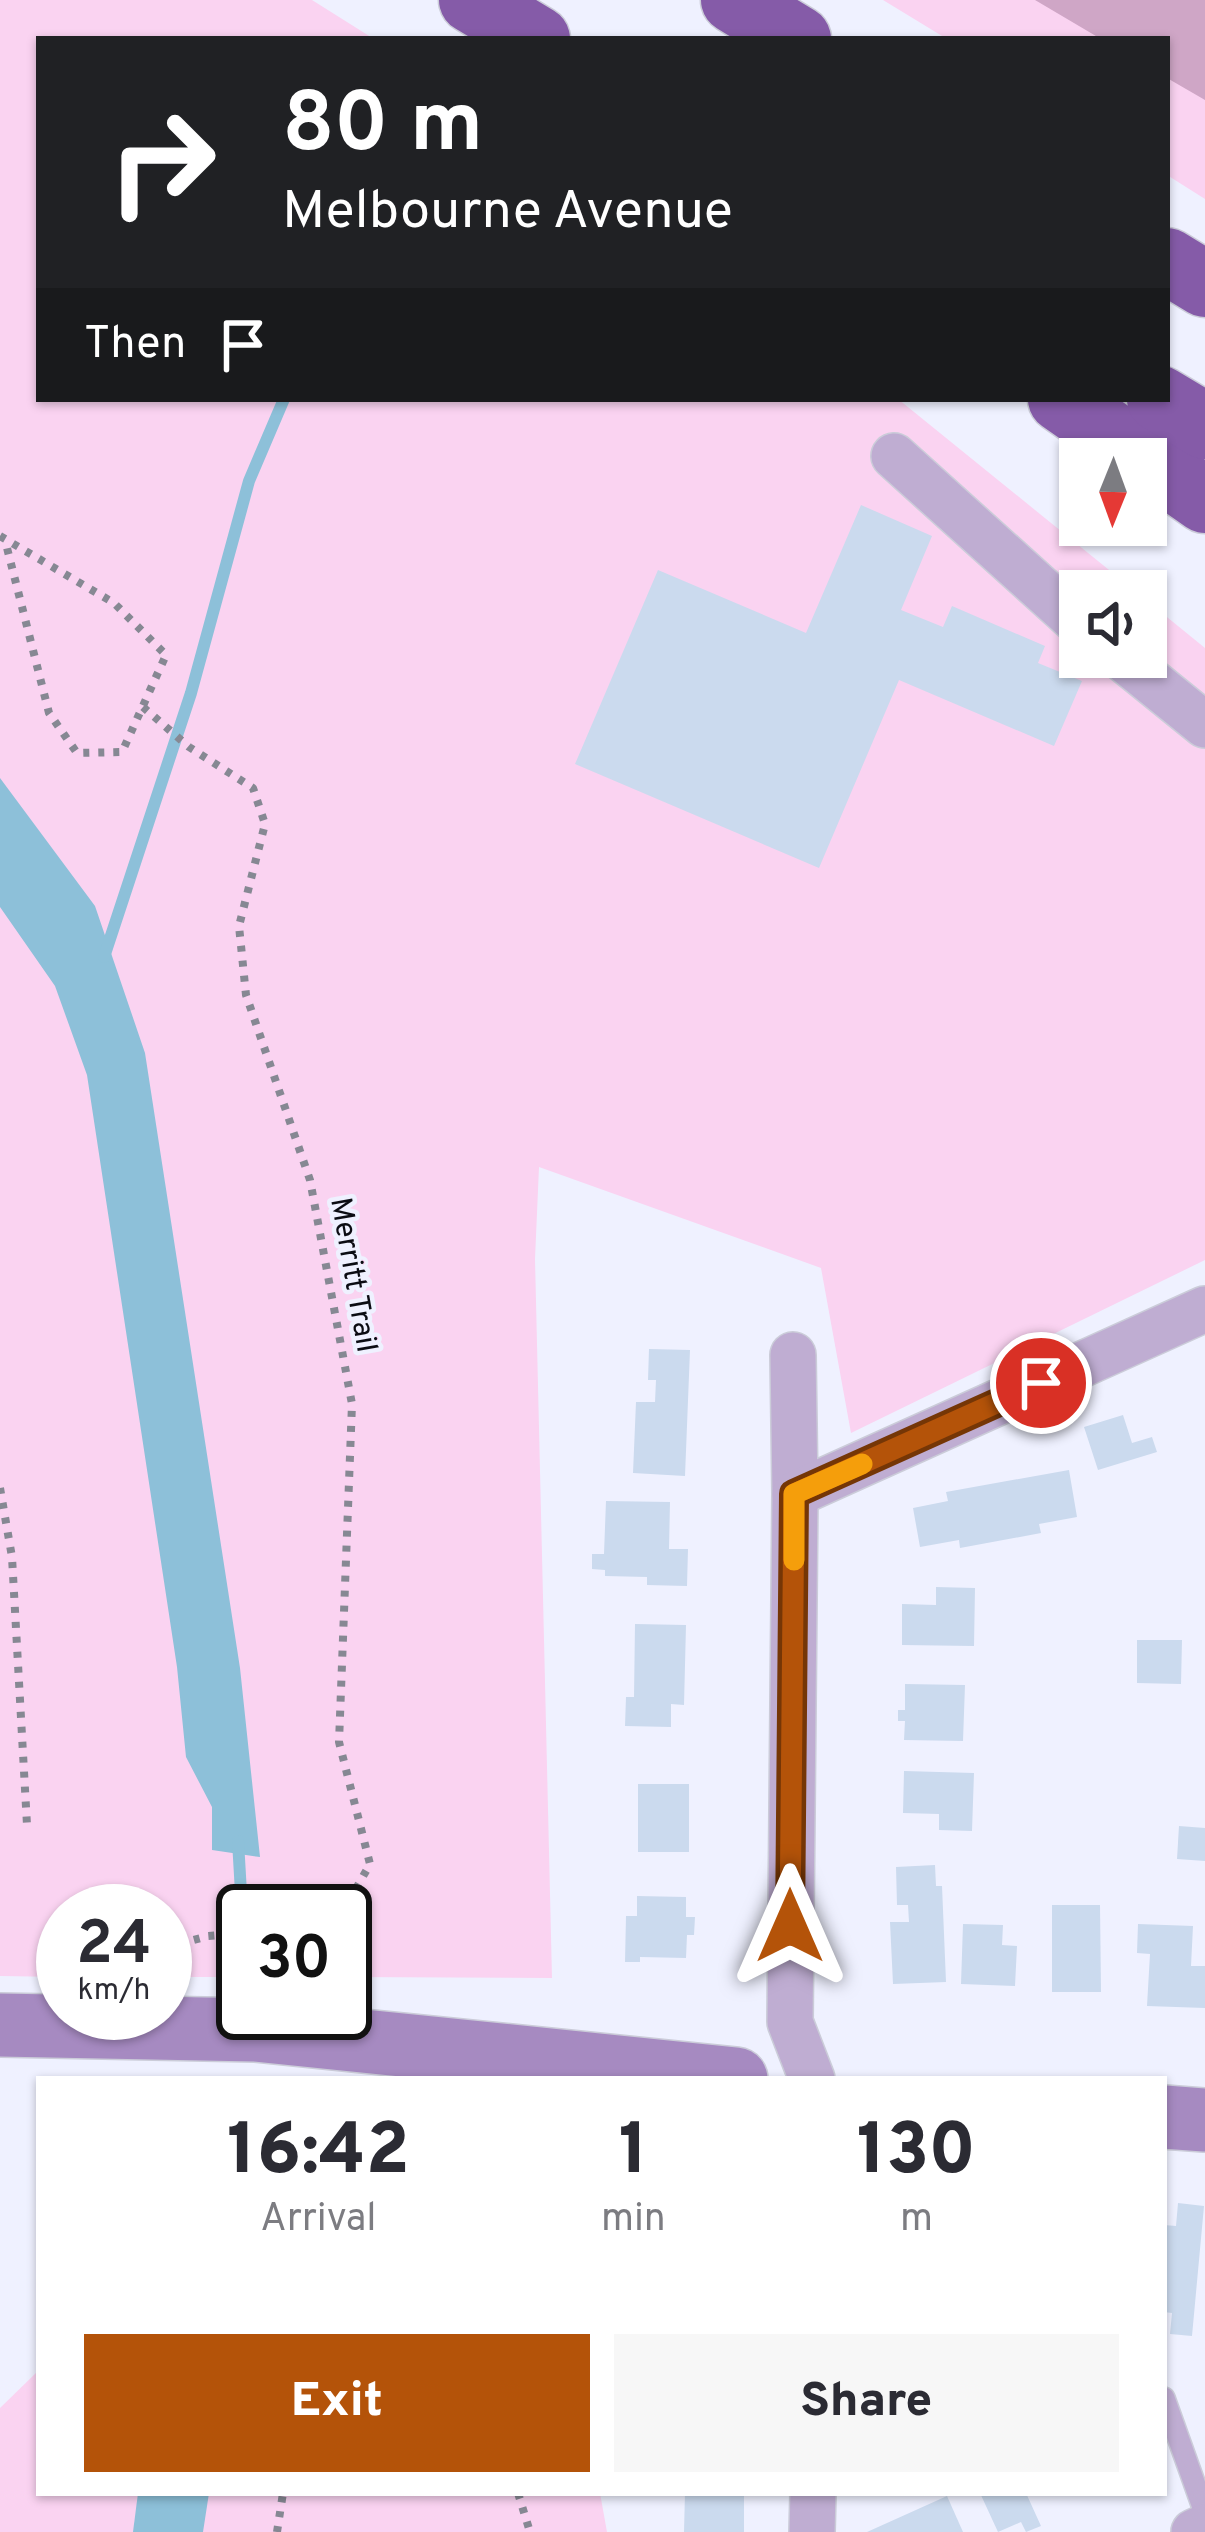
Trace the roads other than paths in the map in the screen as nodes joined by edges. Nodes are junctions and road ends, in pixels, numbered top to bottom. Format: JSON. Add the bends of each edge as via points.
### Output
{"nodes":[{"id":1,"x":472,"y":0,"type":"edge"},
{"id":2,"x":734,"y":0,"type":"edge"},
{"id":3,"x":532,"y":36,"type":"edge"},
{"id":4,"x":794,"y":36,"type":"edge"},
{"id":5,"x":1170,"y":263,"type":"edge"},
{"id":6,"x":1205,"y":284,"type":"edge"},
{"id":7,"x":1065,"y":402,"type":"edge"},
{"id":8,"x":1165,"y":402,"type":"edge"},
{"id":9,"x":1205,"y":426,"type":"edge"},
{"id":10,"x":894,"y":456,"type":"dead end"},
{"id":11,"x":1205,"y":500,"type":"edge"},
{"id":12,"x":1059,"y":605,"type":"edge"},
{"id":13,"x":1147,"y":678,"type":"edge"},
{"id":14,"x":1205,"y":725,"type":"edge"},
{"id":15,"x":1205,"y":1309,"type":"edge"},
{"id":16,"x":793,"y":1355,"type":"dead end"},
{"id":17,"x":794,"y":1494,"type":"junction"},
{"id":18,"x":0,"y":2025,"type":"edge"},
{"id":19,"x":707,"y":2076,"type":"edge"},
{"id":20,"x":811,"y":2076,"type":"edge"},
{"id":21,"x":1167,"y":2116,"type":"edge"},
{"id":22,"x":1205,"y":2120,"type":"edge"},
{"id":23,"x":1167,"y":2406,"type":"edge"},
{"id":24,"x":813,"y":2496,"type":"edge"},
{"id":25,"x":1205,"y":2512,"type":"edge"},
{"id":26,"x":1205,"y":2527,"type":"edge"},
{"id":27,"x":812,"y":2532,"type":"edge"},
{"id":28,"x":1194,"y":2532,"type":"edge"}],
"edges":[{"from":1,"to":3,"type":"highway"},
{"from":2,"to":4,"type":"highway"},
{"from":5,"to":6,"type":"highway"},
{"from":7,"to":11,"type":"highway"},
{"from":8,"to":9,"type":"highway"},
{"from":10,"to":12,"type":"street"},
{"from":13,"to":14,"type":"street"},
{"from":15,"to":17,"type":"street"},
{"from":16,"to":17,"type":"street"},
{"from":17,"to":20,"type":"street","via":[[790,2022]]},
{"from":18,"to":19,"type":"main road","via":[[255,2030]]},
{"from":21,"to":22,"type":"main road"},
{"from":23,"to":25,"type":"lane"},
{"from":24,"to":27,"type":"street"},
{"from":26,"to":28,"type":"street"}]}
